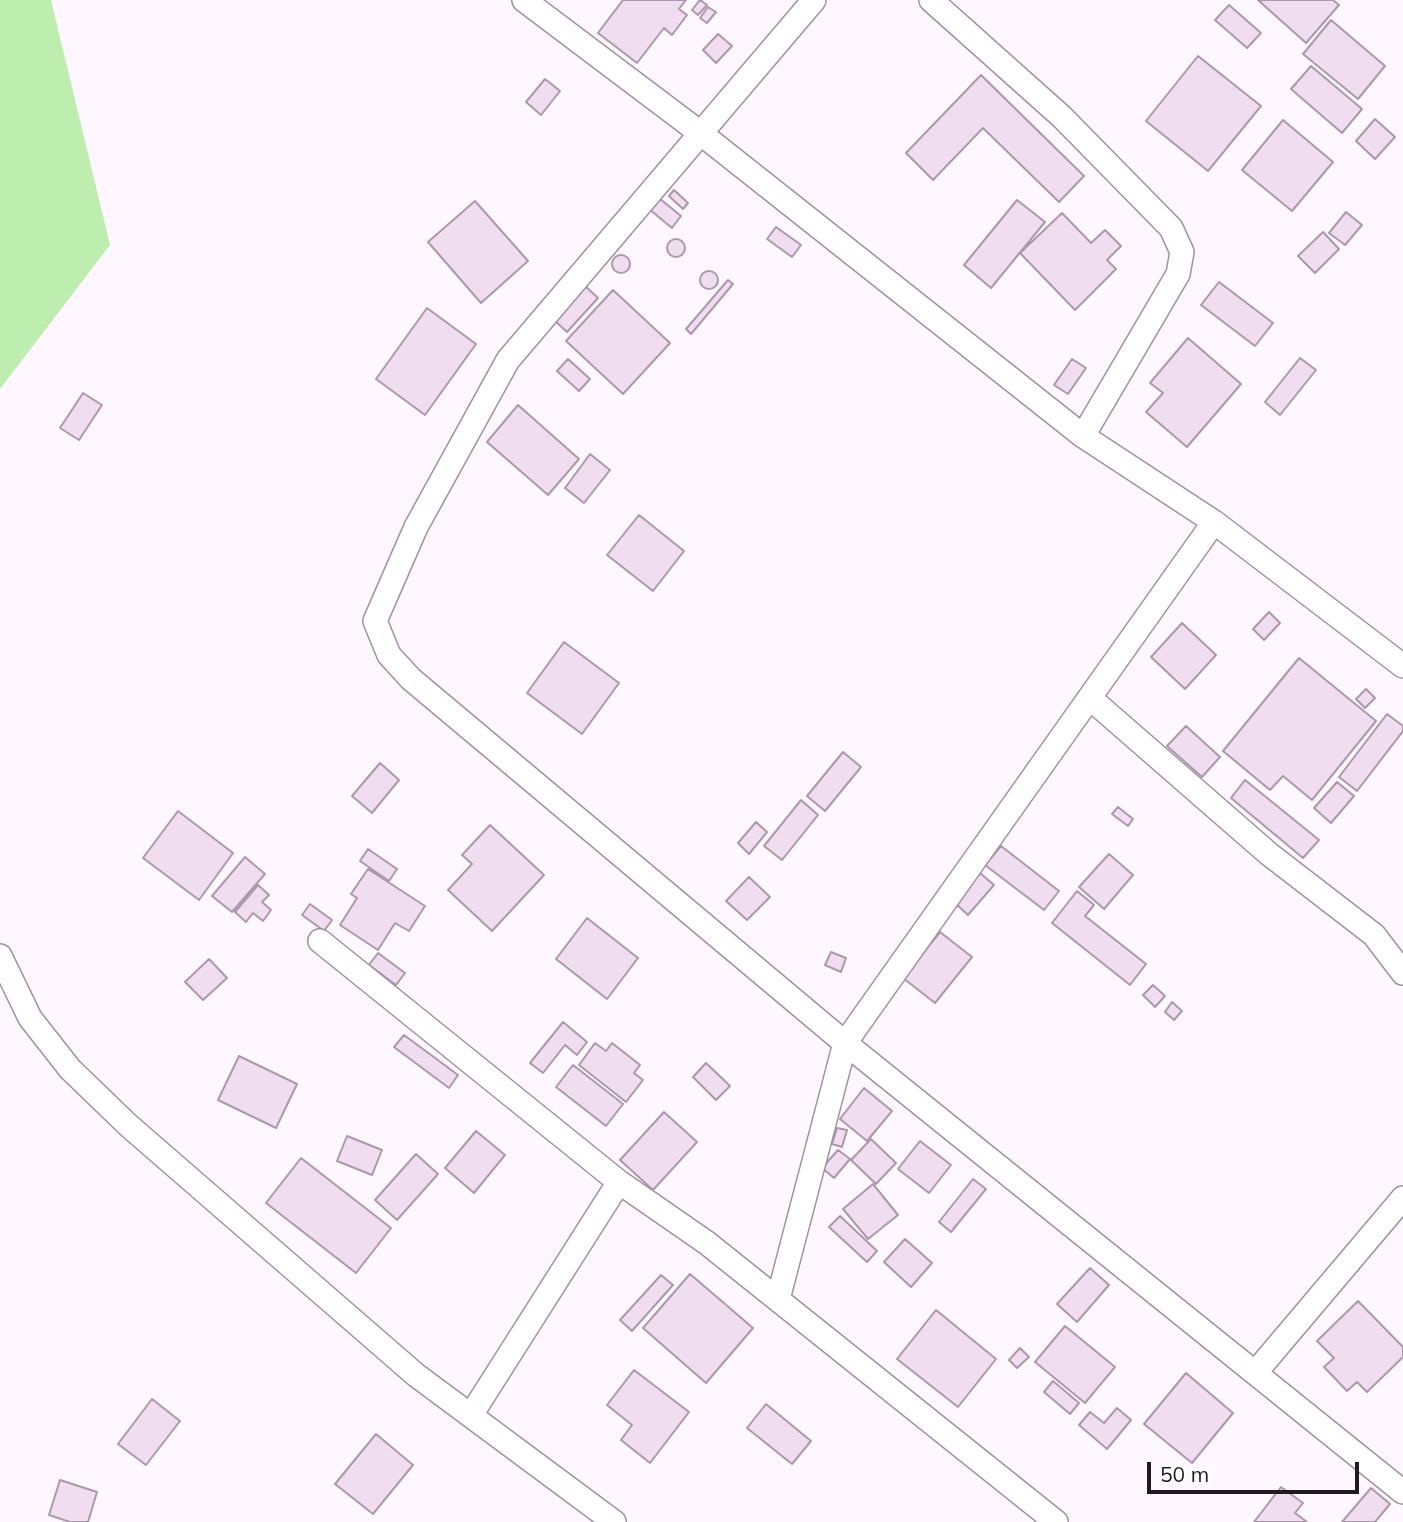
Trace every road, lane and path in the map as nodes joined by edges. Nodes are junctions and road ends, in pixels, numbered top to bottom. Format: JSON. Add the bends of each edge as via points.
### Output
{"nodes":[{"id":1,"x":524,"y":0,"type":"edge"},
{"id":2,"x":814,"y":0,"type":"edge"},
{"id":3,"x":930,"y":0,"type":"edge"},
{"id":4,"x":699,"y":132,"type":"junction"},
{"id":5,"x":1083,"y":436,"type":"junction"},
{"id":6,"x":1214,"y":522,"type":"junction"},
{"id":7,"x":1403,"y":666,"type":"edge"},
{"id":8,"x":1091,"y":699,"type":"junction"},
{"id":9,"x":320,"y":941,"type":"dead end"},
{"id":10,"x":0,"y":956,"type":"edge"},
{"id":11,"x":1403,"y":973,"type":"edge"},
{"id":12,"x":845,"y":1044,"type":"junction"},
{"id":13,"x":619,"y":1182,"type":"junction"},
{"id":14,"x":1403,"y":1198,"type":"edge"},
{"id":15,"x":778,"y":1299,"type":"junction"},
{"id":16,"x":1255,"y":1373,"type":"junction"},
{"id":17,"x":471,"y":1415,"type":"junction"},
{"id":18,"x":1403,"y":1492,"type":"edge"},
{"id":19,"x":614,"y":1522,"type":"edge"},
{"id":20,"x":1056,"y":1522,"type":"edge"}],
"edges":[{"from":1,"to":4,"type":"street"},
{"from":2,"to":4,"type":"street"},
{"from":3,"to":5,"type":"street","via":[[1062,117],[1171,228],[1182,251],[1178,274]]},
{"from":4,"to":5,"type":"street"},
{"from":4,"to":12,"type":"street","via":[[508,360],[416,527],[375,621],[389,654],[411,679]]},
{"from":5,"to":6,"type":"street"},
{"from":6,"to":7,"type":"street"},
{"from":6,"to":8,"type":"street"},
{"from":8,"to":11,"type":"street","via":[[1269,854],[1374,935]]},
{"from":8,"to":12,"type":"street"},
{"from":9,"to":13,"type":"street"},
{"from":10,"to":17,"type":"street","via":[[30,1018],[70,1069],[128,1125],[416,1375]]},
{"from":12,"to":15,"type":"street"},
{"from":12,"to":16,"type":"street"},
{"from":13,"to":15,"type":"street"},
{"from":13,"to":17,"type":"street"},
{"from":14,"to":16,"type":"street"},
{"from":15,"to":20,"type":"street"},
{"from":16,"to":18,"type":"street"},
{"from":17,"to":19,"type":"street"}]}
